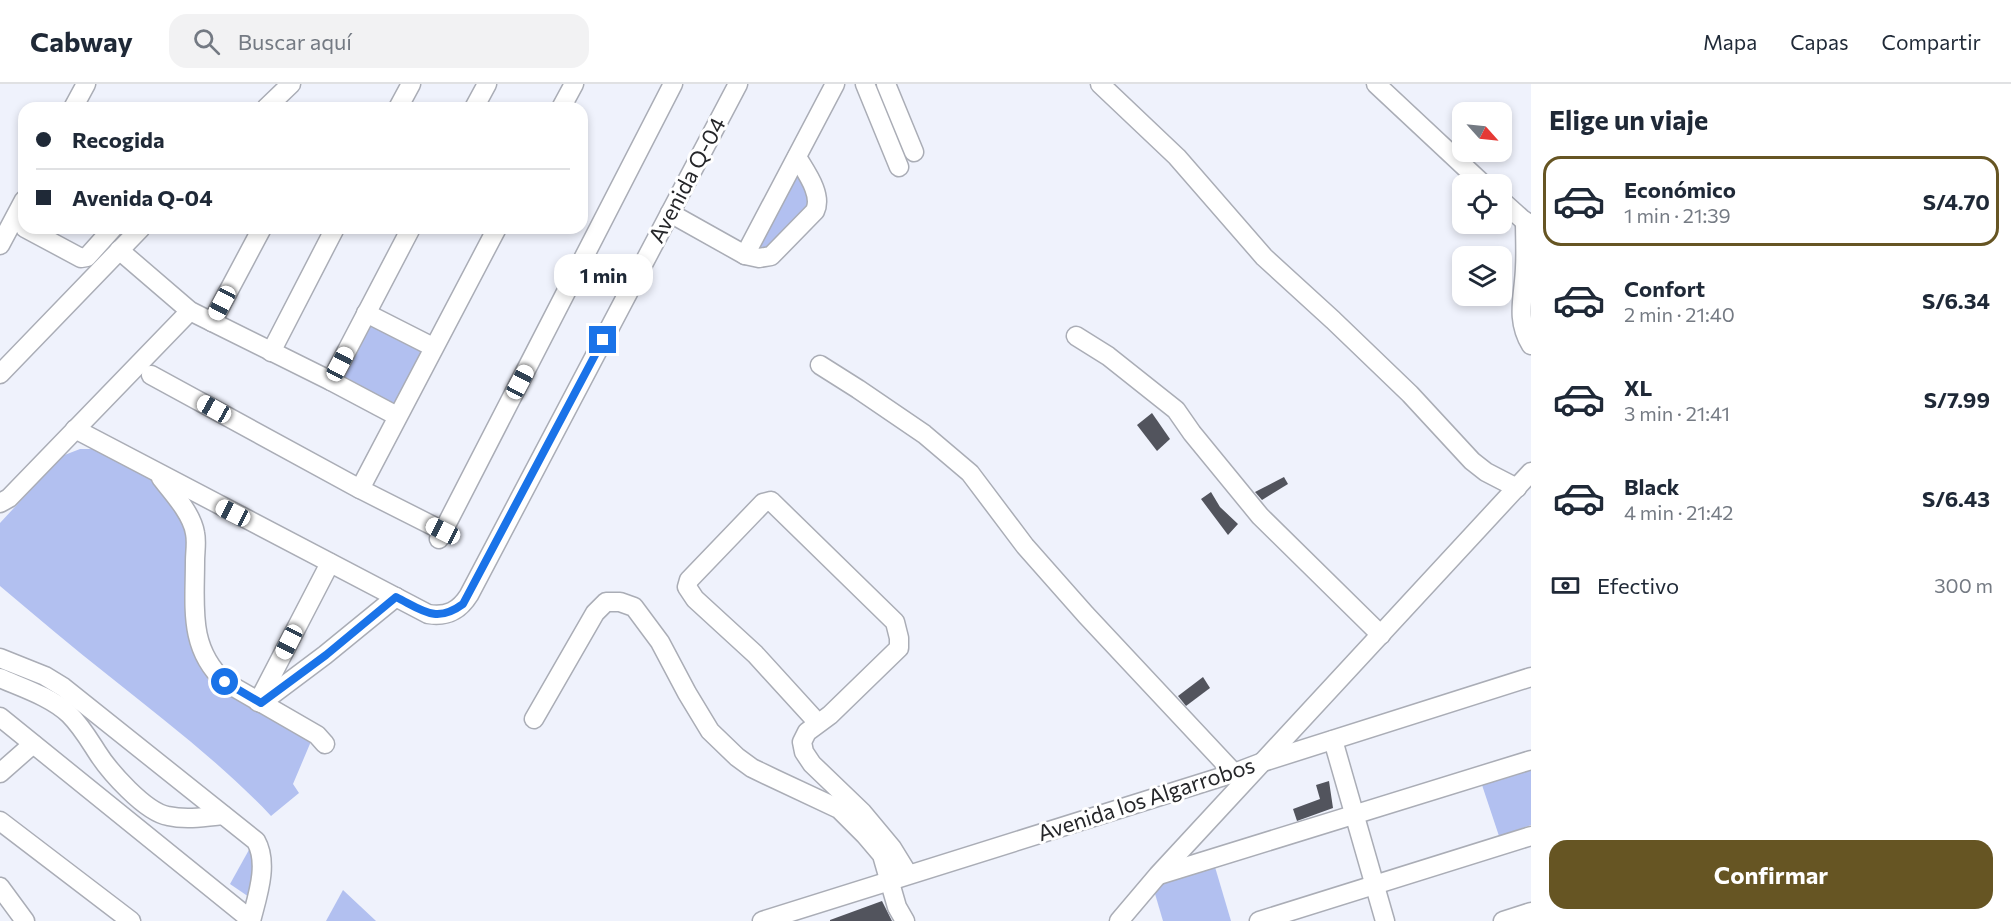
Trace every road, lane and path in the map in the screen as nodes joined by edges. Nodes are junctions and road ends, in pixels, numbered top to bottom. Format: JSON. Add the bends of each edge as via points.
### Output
{"nodes":[{"id":1,"x":86,"y":84,"type":"edge"},
{"id":2,"x":291,"y":84,"type":"edge"},
{"id":3,"x":411,"y":84,"type":"edge"},
{"id":4,"x":487,"y":84,"type":"edge"},
{"id":5,"x":574,"y":84,"type":"edge"},
{"id":6,"x":673,"y":84,"type":"edge"},
{"id":7,"x":738,"y":84,"type":"edge"},
{"id":8,"x":835,"y":84,"type":"edge"},
{"id":9,"x":865,"y":84,"type":"edge"},
{"id":10,"x":886,"y":84,"type":"edge"},
{"id":11,"x":1100,"y":84,"type":"edge"},
{"id":12,"x":1376,"y":84,"type":"edge"},
{"id":13,"x":76,"y":102,"type":"edge"},
{"id":14,"x":272,"y":102,"type":"edge"},
{"id":15,"x":401,"y":102,"type":"edge"},
{"id":16,"x":477,"y":102,"type":"edge"},
{"id":17,"x":564,"y":102,"type":"edge"},
{"id":18,"x":914,"y":152,"type":"dead end"},
{"id":19,"x":797,"y":157,"type":"junction"},
{"id":20,"x":899,"y":167,"type":"dead end"},
{"id":21,"x":1472,"y":174,"type":"edge"},
{"id":22,"x":1512,"y":210,"type":"edge"},
{"id":23,"x":670,"y":213,"type":"junction"},
{"id":24,"x":15,"y":223,"type":"edge"},
{"id":25,"x":1528,"y":224,"type":"edge"},
{"id":26,"x":36,"y":234,"type":"edge"},
{"id":27,"x":108,"y":234,"type":"edge"},
{"id":28,"x":135,"y":234,"type":"edge"},
{"id":29,"x":259,"y":234,"type":"edge"},
{"id":30,"x":332,"y":234,"type":"edge"},
{"id":31,"x":408,"y":234,"type":"edge"},
{"id":32,"x":494,"y":234,"type":"edge"},
{"id":33,"x":0,"y":245,"type":"edge"},
{"id":34,"x":119,"y":250,"type":"junction"},
{"id":35,"x":745,"y":255,"type":"junction"},
{"id":36,"x":190,"y":311,"type":"junction"},
{"id":37,"x":366,"y":313,"type":"junction"},
{"id":38,"x":212,"y":322,"type":"junction"},
{"id":39,"x":1076,"y":336,"type":"dead end"},
{"id":40,"x":1531,"y":345,"type":"edge"},
{"id":41,"x":433,"y":347,"type":"junction"},
{"id":42,"x":271,"y":352,"type":"junction"},
{"id":43,"x":820,"y":366,"type":"dead end"},
{"id":44,"x":0,"y":374,"type":"edge"},
{"id":45,"x":151,"y":375,"type":"dead end"},
{"id":46,"x":331,"y":381,"type":"junction"},
{"id":47,"x":397,"y":416,"type":"junction"},
{"id":48,"x":75,"y":429,"type":"junction"},
{"id":49,"x":154,"y":470,"type":"junction"},
{"id":50,"x":1531,"y":472,"type":"edge"},
{"id":51,"x":1517,"y":488,"type":"junction"},
{"id":52,"x":360,"y":489,"type":"junction"},
{"id":53,"x":0,"y":503,"type":"edge"},
{"id":54,"x":330,"y":563,"type":"junction"},
{"id":55,"x":396,"y":597,"type":"junction"},
{"id":56,"x":1381,"y":635,"type":"junction"},
{"id":57,"x":0,"y":658,"type":"edge"},
{"id":58,"x":1531,"y":677,"type":"edge"},
{"id":59,"x":0,"y":678,"type":"edge"},
{"id":60,"x":260,"y":703,"type":"junction"},
{"id":61,"x":0,"y":717,"type":"edge"},
{"id":62,"x":534,"y":719,"type":"dead end"},
{"id":63,"x":818,"y":723,"type":"junction"},
{"id":64,"x":1333,"y":740,"type":"junction"},
{"id":65,"x":33,"y":744,"type":"junction"},
{"id":66,"x":325,"y":744,"type":"dead end"},
{"id":67,"x":1531,"y":760,"type":"edge"},
{"id":68,"x":1263,"y":762,"type":"junction"},
{"id":69,"x":0,"y":773,"type":"edge"},
{"id":70,"x":1234,"y":773,"type":"junction"},
{"id":71,"x":223,"y":815,"type":"junction"},
{"id":72,"x":1356,"y":815,"type":"junction"},
{"id":73,"x":0,"y":821,"type":"edge"},
{"id":74,"x":1531,"y":836,"type":"edge"},
{"id":75,"x":908,"y":874,"type":"junction"},
{"id":76,"x":1158,"y":875,"type":"junction"},
{"id":77,"x":889,"y":880,"type":"junction"},
{"id":78,"x":1374,"y":885,"type":"junction"},
{"id":79,"x":0,"y":887,"type":"edge"},
{"id":80,"x":1531,"y":912,"type":"edge"},
{"id":81,"x":251,"y":920,"type":"edge"},
{"id":82,"x":25,"y":921,"type":"edge"},
{"id":83,"x":130,"y":921,"type":"edge"},
{"id":84,"x":762,"y":921,"type":"edge"},
{"id":85,"x":905,"y":921,"type":"edge"},
{"id":86,"x":1119,"y":921,"type":"edge"},
{"id":87,"x":1259,"y":921,"type":"edge"},
{"id":88,"x":1385,"y":921,"type":"edge"},
{"id":89,"x":1503,"y":921,"type":"edge"}],
"edges":[{"from":1,"to":13,"type":"street"},
{"from":2,"to":14,"type":"street"},
{"from":3,"to":15,"type":"street"},
{"from":4,"to":16,"type":"street"},
{"from":5,"to":17,"type":"street"},
{"from":6,"to":52,"type":"street","via":[[441,535]]},
{"from":7,"to":23,"type":"street","name":"Avenida Q-04"},
{"from":8,"to":19,"type":"street"},
{"from":9,"to":20,"type":"street"},
{"from":10,"to":18,"type":"street"},
{"from":11,"to":51,"type":"street","via":[[1177,158],[1264,257],[1416,401],[1472,461]]},
{"from":12,"to":21,"type":"street"},
{"from":19,"to":35,"type":"street"},
{"from":19,"to":35,"type":"street","via":[[816,192],[815,211],[771,256]]},
{"from":22,"to":25,"type":"street"},
{"from":23,"to":35,"type":"street"},
{"from":23,"to":55,"type":"street","name":"Avenida Q-04","via":[[470,595],[452,612],[440,616]]},
{"from":24,"to":33,"type":"street"},
{"from":25,"to":40,"type":"street","via":[[1521,317]]},
{"from":26,"to":27,"type":"street","via":[[81,258],[87,257]]},
{"from":28,"to":34,"type":"street"},
{"from":29,"to":38,"type":"street"},
{"from":30,"to":42,"type":"street"},
{"from":31,"to":37,"type":"street"},
{"from":32,"to":41,"type":"street"},
{"from":34,"to":36,"type":"street"},
{"from":34,"to":44,"type":"street"},
{"from":36,"to":38,"type":"street"},
{"from":36,"to":48,"type":"street"},
{"from":37,"to":41,"type":"street"},
{"from":37,"to":46,"type":"street"},
{"from":38,"to":42,"type":"street"},
{"from":39,"to":56,"type":"street","via":[[1176,410],[1260,516]]},
{"from":41,"to":47,"type":"street"},
{"from":42,"to":46,"type":"street"},
{"from":43,"to":70,"type":"street","via":[[924,434],[970,473],[1025,546]]},
{"from":45,"to":52,"type":"street"},
{"from":46,"to":47,"type":"street"},
{"from":47,"to":52,"type":"street"},
{"from":48,"to":49,"type":"street"},
{"from":48,"to":53,"type":"street"},
{"from":49,"to":54,"type":"street"},
{"from":49,"to":60,"type":"street","via":[[181,503],[195,532],[195,622],[201,652],[225,682]]},
{"from":50,"to":51,"type":"street"},
{"from":51,"to":56,"type":"street"},
{"from":54,"to":55,"type":"street"},
{"from":54,"to":60,"type":"street"},
{"from":55,"to":60,"type":"street"},
{"from":56,"to":68,"type":"street"},
{"from":57,"to":71,"type":"street","via":[[63,687]]},
{"from":58,"to":64,"type":"street","name":"Avenida los Algarrobos"},
{"from":59,"to":71,"type":"street","via":[[38,694],[68,713],[85,731],[108,768],[150,808],[166,816]]},
{"from":60,"to":66,"type":"street","via":[[317,735]]},
{"from":61,"to":65,"type":"street"},
{"from":62,"to":77,"type":"street","via":[[595,613],[606,602],[634,607],[660,642],[710,731],[752,768],[839,809],[882,855]]},
{"from":63,"to":63,"type":"street","via":[[899,648],[899,638],[895,622],[771,501],[763,503],[689,580],[688,592],[755,654]]},
{"from":63,"to":75,"type":"street","via":[[802,742],[804,752],[862,812]]},
{"from":64,"to":68,"type":"street","name":"Avenida los Algarrobos"},
{"from":64,"to":72,"type":"street"},
{"from":65,"to":69,"type":"street"},
{"from":65,"to":81,"type":"street"},
{"from":67,"to":72,"type":"street"},
{"from":68,"to":70,"type":"street","name":"Avenida los Algarrobos"},
{"from":68,"to":76,"type":"street"},
{"from":70,"to":75,"type":"street","name":"Avenida los Algarrobos"},
{"from":71,"to":81,"type":"street","via":[[256,841],[261,850]]},
{"from":72,"to":76,"type":"street"},
{"from":72,"to":78,"type":"street"},
{"from":73,"to":83,"type":"street"},
{"from":74,"to":78,"type":"street"},
{"from":75,"to":77,"type":"street","name":"Avenida los Algarrobos"},
{"from":76,"to":86,"type":"street"},
{"from":77,"to":84,"type":"street","name":"Avenida los Algarrobos"},
{"from":77,"to":85,"type":"street"},
{"from":78,"to":87,"type":"street"},
{"from":78,"to":88,"type":"street"},
{"from":79,"to":82,"type":"street"},
{"from":80,"to":89,"type":"street"}]}
